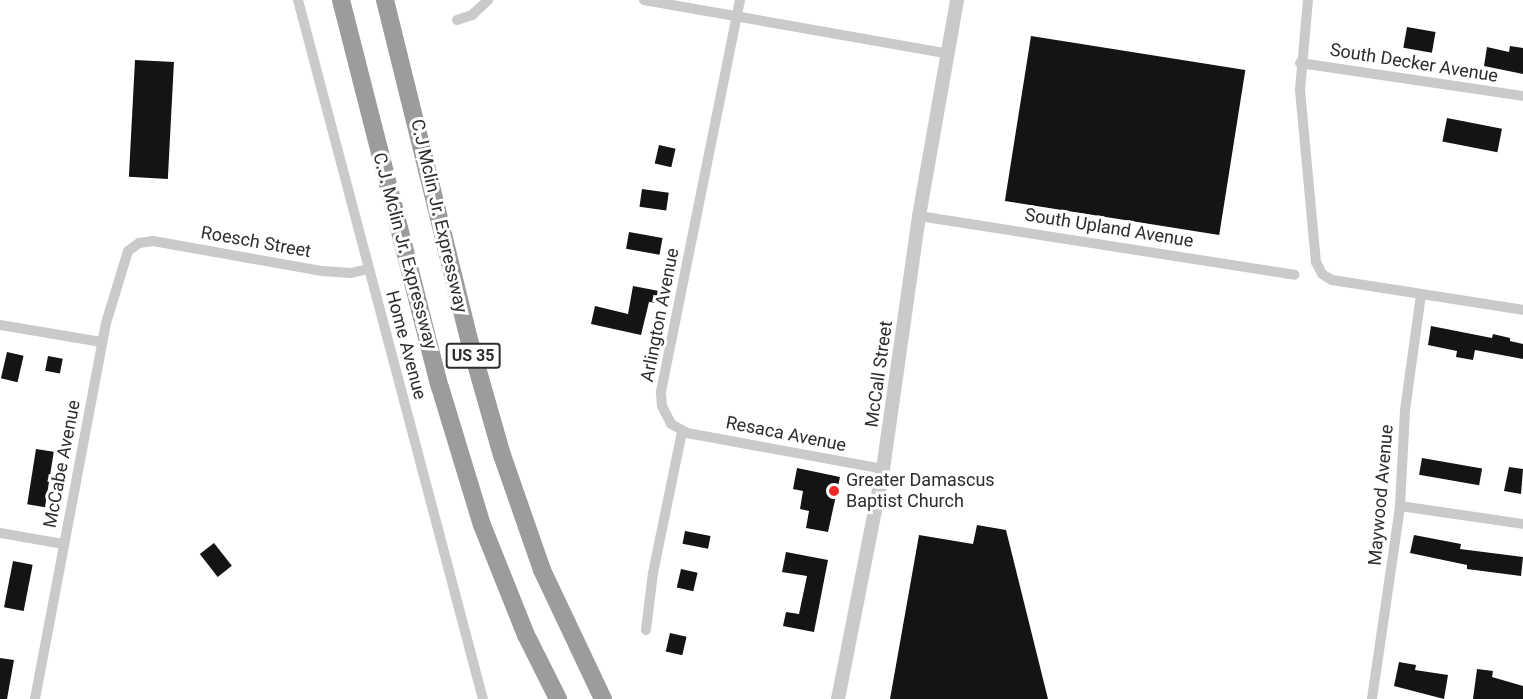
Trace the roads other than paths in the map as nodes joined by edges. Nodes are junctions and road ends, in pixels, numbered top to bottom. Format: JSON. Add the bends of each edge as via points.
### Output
{"nodes":[{"id":1,"x":298,"y":0,"type":"edge"},
{"id":2,"x":341,"y":0,"type":"edge"},
{"id":3,"x":385,"y":0,"type":"edge"},
{"id":4,"x":488,"y":0,"type":"edge"},
{"id":5,"x":644,"y":0,"type":"edge"},
{"id":6,"x":740,"y":0,"type":"edge"},
{"id":7,"x":957,"y":0,"type":"edge"},
{"id":8,"x":1308,"y":0,"type":"edge"},
{"id":9,"x":737,"y":16,"type":"junction"},
{"id":10,"x":457,"y":20,"type":"dead end"},
{"id":11,"x":946,"y":53,"type":"junction"},
{"id":12,"x":1300,"y":63,"type":"junction"},
{"id":13,"x":1523,"y":96,"type":"edge"},
{"id":14,"x":919,"y":216,"type":"junction"},
{"id":15,"x":139,"y":243,"type":"joint"},
{"id":16,"x":368,"y":269,"type":"junction"},
{"id":17,"x":1294,"y":275,"type":"dead end"},
{"id":18,"x":1421,"y":294,"type":"junction"},
{"id":19,"x":1523,"y":310,"type":"edge"},
{"id":20,"x":0,"y":325,"type":"edge"},
{"id":21,"x":102,"y":342,"type":"junction"},
{"id":22,"x":682,"y":432,"type":"junction"},
{"id":23,"x":883,"y":469,"type":"junction"},
{"id":24,"x":1400,"y":506,"type":"junction"},
{"id":25,"x":1523,"y":524,"type":"edge"},
{"id":26,"x":0,"y":533,"type":"edge"},
{"id":27,"x":64,"y":544,"type":"junction"},
{"id":28,"x":646,"y":630,"type":"dead end"},
{"id":29,"x":35,"y":699,"type":"edge"},
{"id":30,"x":483,"y":699,"type":"edge"},
{"id":31,"x":558,"y":699,"type":"edge"},
{"id":32,"x":603,"y":699,"type":"edge"},
{"id":33,"x":838,"y":699,"type":"edge"},
{"id":34,"x":1372,"y":699,"type":"edge"}],
"edges":[{"from":1,"to":16,"type":"street","name":"Home Avenue"},
{"from":2,"to":31,"type":"highway","name":"C.J. Mclin Jr. Expressway","number":"US 35","via":[[441,387],[482,525],[525,635]]},
{"from":3,"to":32,"type":"highway","name":"C.J Mclin Jr. Expressway","number":"US 35","via":[[470,343],[502,455],[542,570]]},
{"from":4,"to":10,"type":"street","via":[[472,15]]},
{"from":5,"to":9,"type":"street"},
{"from":6,"to":9,"type":"street","name":"Arlington Avenue"},
{"from":7,"to":11,"type":"street","name":"McCall Street"},
{"from":8,"to":12,"type":"street"},
{"from":9,"to":11,"type":"street"},
{"from":9,"to":22,"type":"street","name":"Arlington Avenue","via":[[661,393],[667,418]]},
{"from":11,"to":14,"type":"street","name":"McCall Street"},
{"from":12,"to":13,"type":"street","name":"South Decker Avenue"},
{"from":12,"to":18,"type":"street","via":[[1316,262],[1322,274],[1332,280]]},
{"from":14,"to":17,"type":"street","name":"South Upland Avenue"},
{"from":14,"to":23,"type":"street","name":"McCall Street"},
{"from":15,"to":16,"type":"street","name":"Roesch Street","via":[[153,241],[322,271],[351,273]]},
{"from":15,"to":21,"type":"street","name":"McCabe Avenue","via":[[128,251],[118,277]]},
{"from":16,"to":30,"type":"street","name":"Home Avenue"},
{"from":18,"to":19,"type":"street"},
{"from":18,"to":24,"type":"street","name":"Maywood Avenue","via":[[1405,410]]},
{"from":20,"to":21,"type":"street"},
{"from":21,"to":27,"type":"street","name":"McCabe Avenue"},
{"from":22,"to":23,"type":"street","name":"Resaca Avenue"},
{"from":22,"to":28,"type":"street","via":[[653,573]]},
{"from":23,"to":33,"type":"street","name":"McCall Street"},
{"from":24,"to":25,"type":"street"},
{"from":24,"to":34,"type":"street","name":"Maywood Avenue"},
{"from":26,"to":27,"type":"street"},
{"from":27,"to":29,"type":"street","name":"McCabe Avenue"}]}
